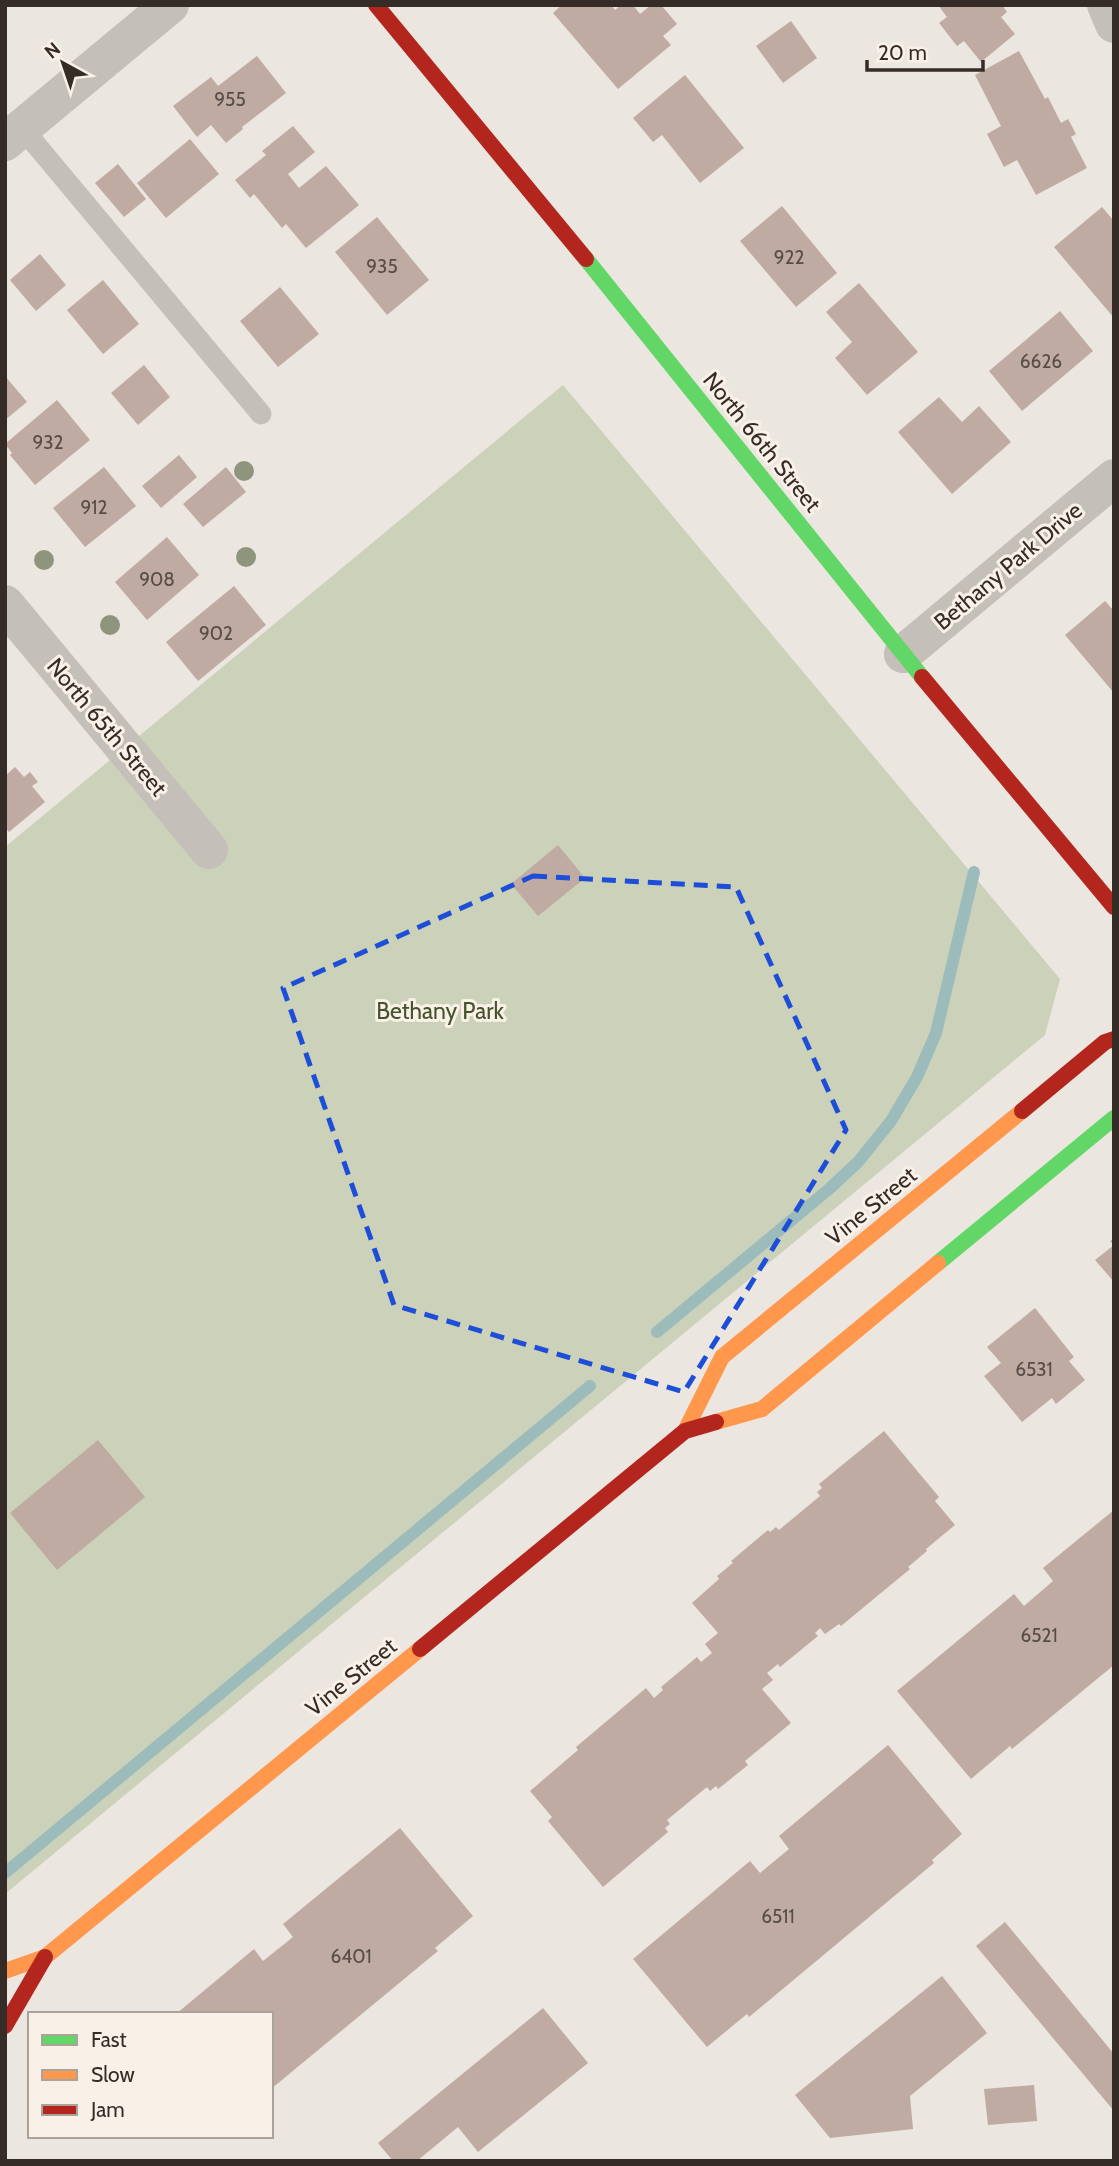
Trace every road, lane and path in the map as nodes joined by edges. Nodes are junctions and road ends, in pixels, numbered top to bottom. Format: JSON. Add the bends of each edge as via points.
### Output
{"nodes":[{"id":1,"x":170,"y":5,"type":"edge"},
{"id":2,"x":376,"y":5,"type":"edge"},
{"id":3,"x":1106,"y":5,"type":"edge"},
{"id":4,"x":1114,"y":24,"type":"edge"},
{"id":5,"x":14,"y":135,"type":"edge"},
{"id":6,"x":261,"y":414,"type":"dead end"},
{"id":7,"x":1114,"y":478,"type":"edge"},
{"id":8,"x":5,"y":604,"type":"edge"},
{"id":9,"x":903,"y":654,"type":"junction"},
{"id":10,"x":209,"y":850,"type":"dead end"},
{"id":11,"x":1114,"y":907,"type":"edge"},
{"id":12,"x":1114,"y":1039,"type":"edge"},
{"id":13,"x":1114,"y":1118,"type":"edge"},
{"id":14,"x":685,"y":1431,"type":"junction"},
{"id":15,"x":45,"y":1957,"type":"junction"},
{"id":16,"x":5,"y":1971,"type":"edge"},
{"id":17,"x":5,"y":2026,"type":"edge"}],
"edges":[{"from":1,"to":5,"type":"street"},
{"from":2,"to":9,"type":"main road","name":"North 66th Street","via":[[586,258]]},
{"from":3,"to":4,"type":"street"},
{"from":5,"to":6,"type":"lane"},
{"from":7,"to":9,"type":"street","name":"Bethany Park Drive"},
{"from":8,"to":10,"type":"street","name":"North 65th Street"},
{"from":9,"to":11,"type":"main road","name":"North 66th Street"},
{"from":12,"to":14,"type":"main road","name":"Vine Street","via":[[722,1357]]},
{"from":13,"to":14,"type":"main road","name":"Vine Street","via":[[762,1409]]},
{"from":14,"to":15,"type":"main road","name":"Vine Street"},
{"from":15,"to":16,"type":"main road","name":"Vine Street"},
{"from":15,"to":17,"type":"main road","name":"Vine Street"}]}
